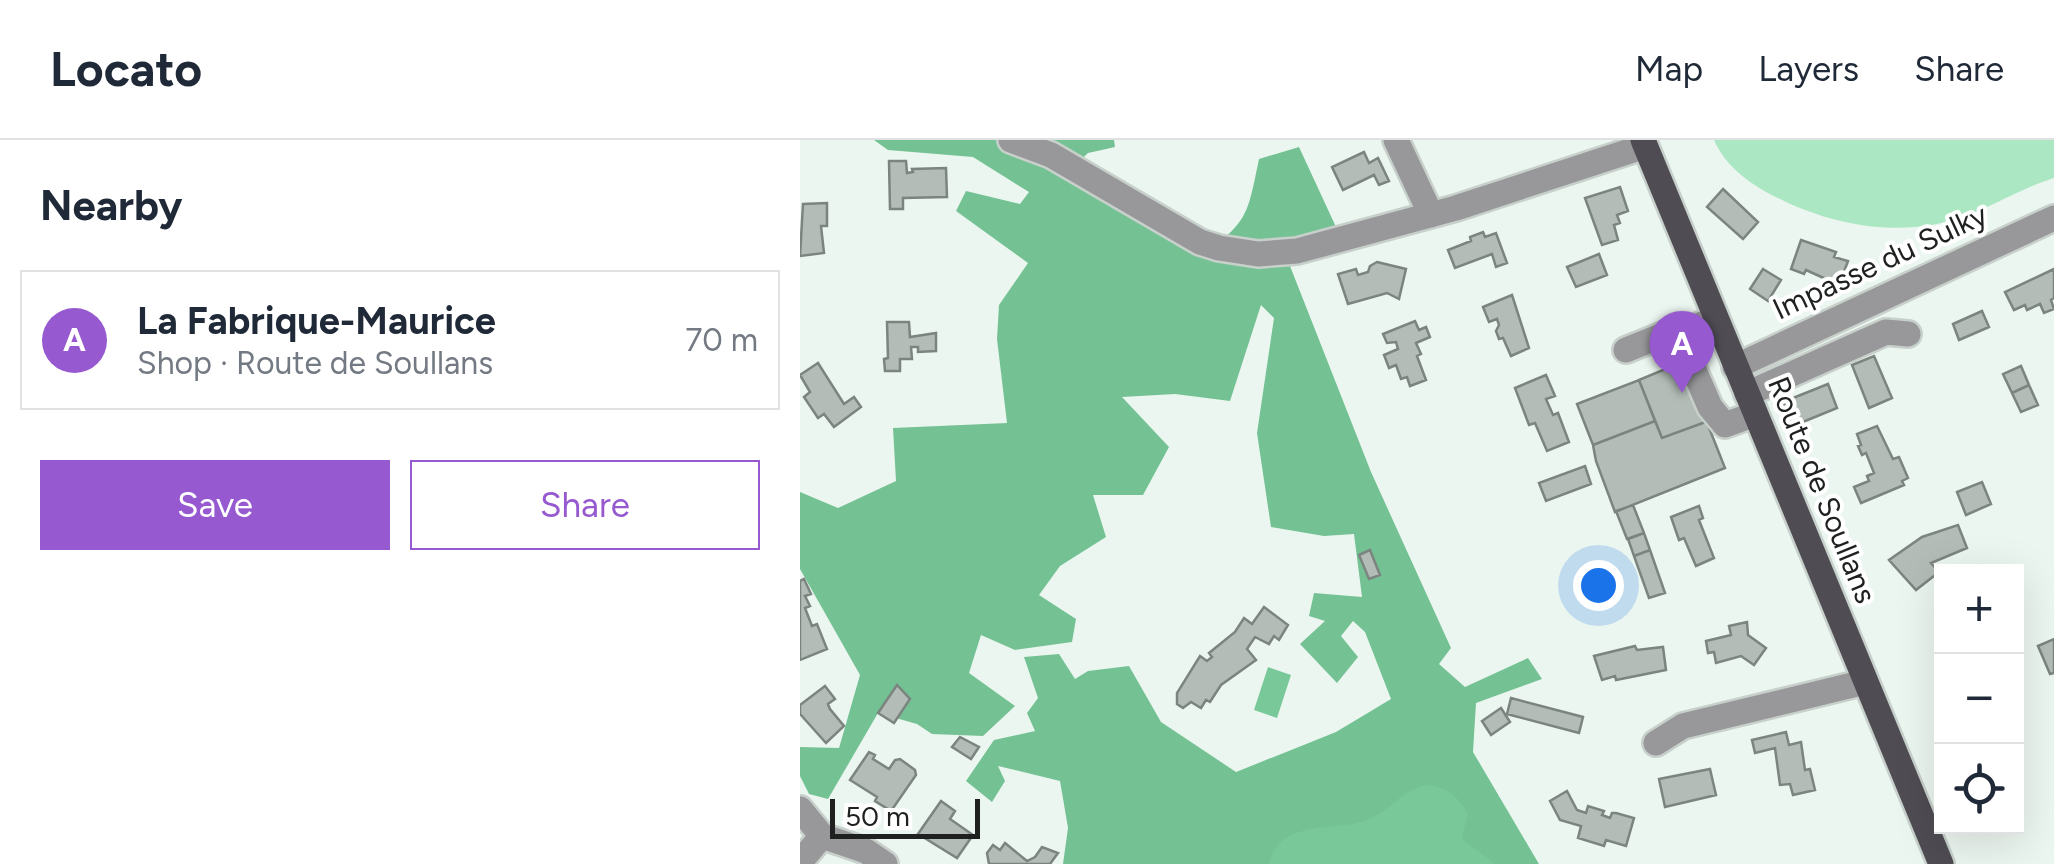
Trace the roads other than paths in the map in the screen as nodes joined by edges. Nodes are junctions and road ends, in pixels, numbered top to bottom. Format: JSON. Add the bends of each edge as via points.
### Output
{"nodes":[{"id":1,"x":1011,"y":140,"type":"edge"},
{"id":2,"x":1396,"y":140,"type":"edge"},
{"id":3,"x":1644,"y":143,"type":"edge"},
{"id":4,"x":1431,"y":215,"type":"junction"},
{"id":5,"x":2054,"y":218,"type":"edge"},
{"id":6,"x":1716,"y":318,"type":"junction"},
{"id":7,"x":1908,"y":334,"type":"dead end"},
{"id":8,"x":1679,"y":335,"type":"junction"},
{"id":9,"x":1626,"y":350,"type":"dead end"},
{"id":10,"x":1736,"y":367,"type":"junction"},
{"id":11,"x":1751,"y":404,"type":"junction"},
{"id":12,"x":1865,"y":682,"type":"junction"},
{"id":13,"x":1656,"y":743,"type":"dead end"},
{"id":14,"x":800,"y":809,"type":"edge"},
{"id":15,"x":822,"y":836,"type":"junction"},
{"id":16,"x":800,"y":862,"type":"edge"},
{"id":17,"x":884,"y":864,"type":"edge"},
{"id":18,"x":1940,"y":864,"type":"edge"}],
"edges":[{"from":1,"to":4,"type":"street","via":[[1051,155],[1176,230],[1219,248],[1297,251]]},
{"from":2,"to":4,"type":"street"},
{"from":3,"to":4,"type":"street"},
{"from":3,"to":6,"type":"main road","name":"Route de Soullans"},
{"from":5,"to":10,"type":"street","name":"Impasse du Sulky"},
{"from":6,"to":8,"type":"street"},
{"from":6,"to":10,"type":"main road","name":"Route de Soullans"},
{"from":7,"to":11,"type":"street","via":[[1886,332]]},
{"from":8,"to":9,"type":"street","via":[[1673,330]]},
{"from":8,"to":11,"type":"street","via":[[1710,407],[1725,425]]},
{"from":10,"to":11,"type":"main road","name":"Route de Soullans"},
{"from":11,"to":12,"type":"main road","name":"Route de Soullans"},
{"from":12,"to":13,"type":"street","via":[[1684,726]]},
{"from":12,"to":18,"type":"main road","name":"Route de Soullans"},
{"from":14,"to":15,"type":"street"},
{"from":15,"to":16,"type":"street"},
{"from":15,"to":17,"type":"street"}]}
